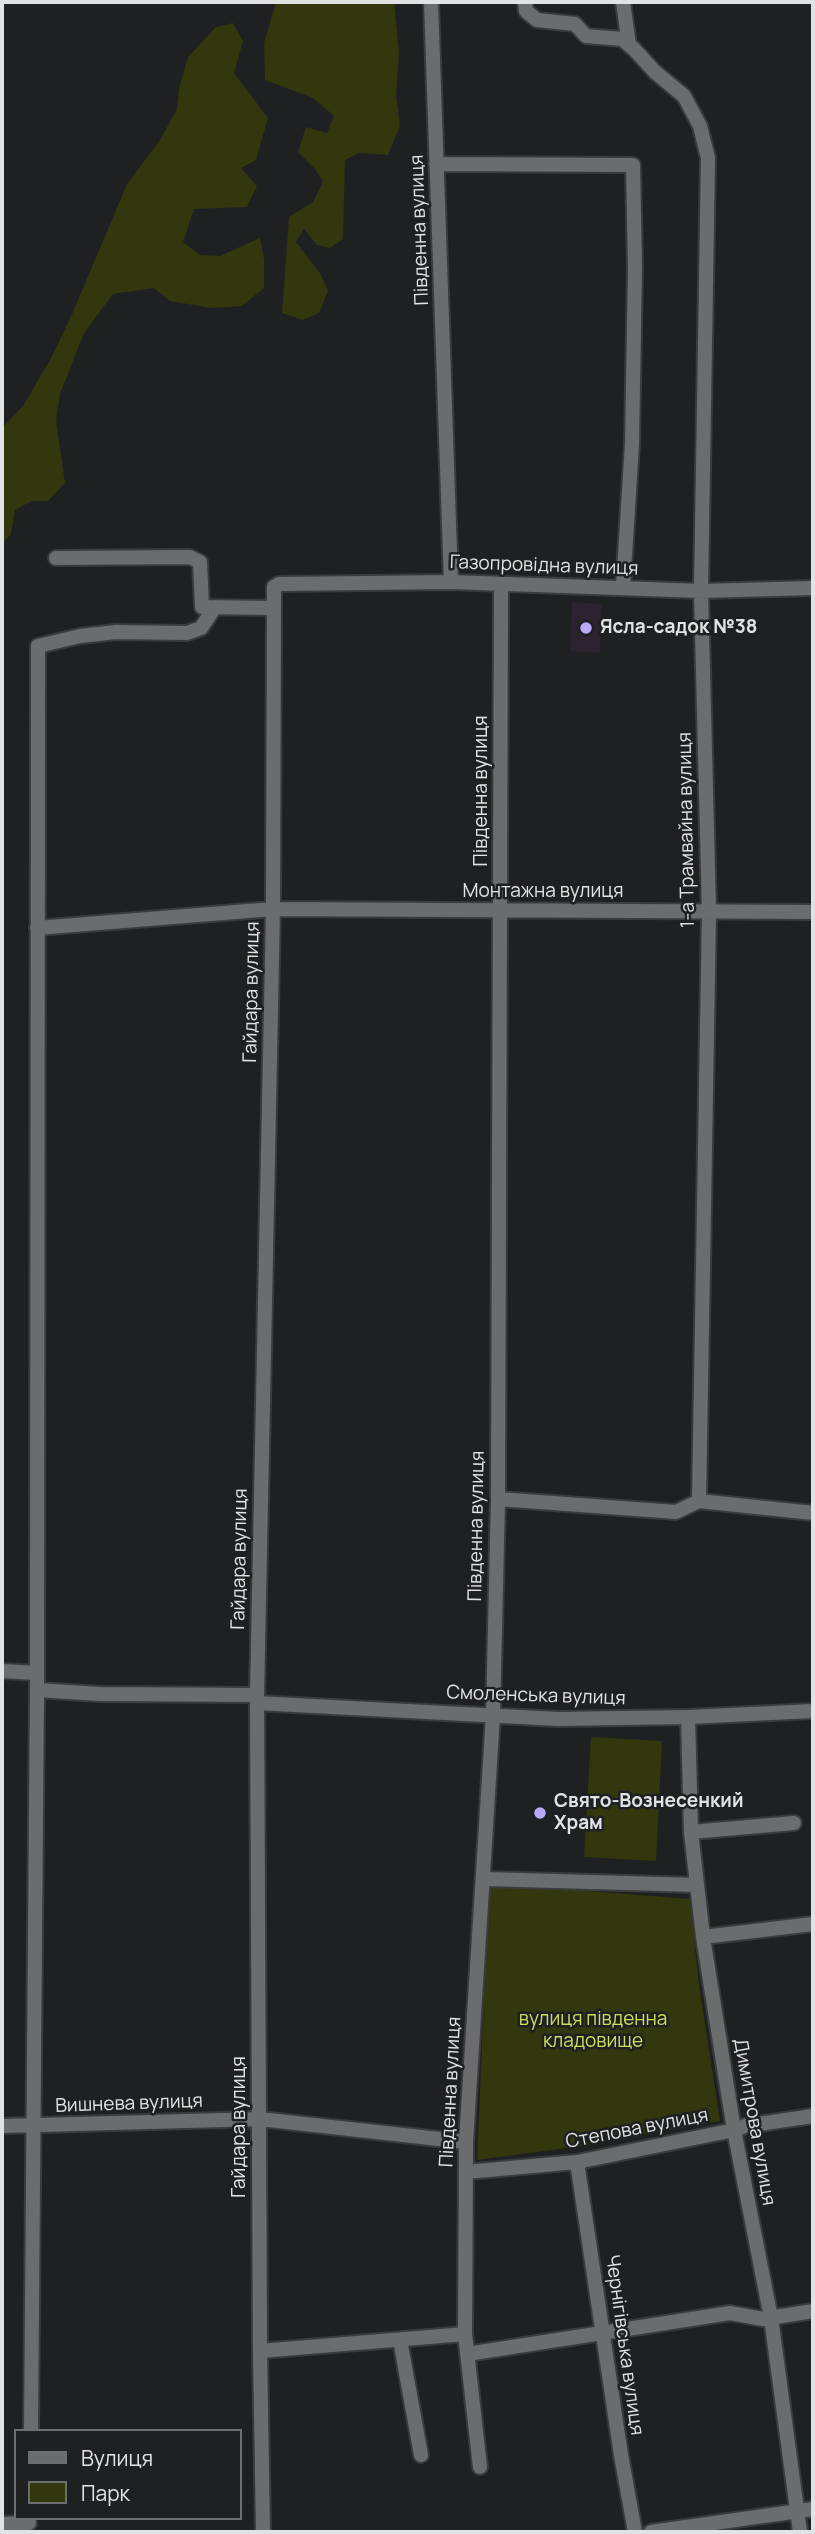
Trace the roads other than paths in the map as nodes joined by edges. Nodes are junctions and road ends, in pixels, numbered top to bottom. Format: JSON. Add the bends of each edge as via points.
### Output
{"nodes":[{"id":1,"x":430,"y":2,"type":"edge"},
{"id":2,"x":525,"y":2,"type":"edge"},
{"id":3,"x":623,"y":2,"type":"edge"},
{"id":4,"x":629,"y":45,"type":"junction"},
{"id":5,"x":436,"y":164,"type":"junction"},
{"id":6,"x":56,"y":558,"type":"dead end"},
{"id":7,"x":451,"y":582,"type":"junction"},
{"id":8,"x":501,"y":584,"type":"junction"},
{"id":9,"x":274,"y":587,"type":"joint"},
{"id":10,"x":623,"y":587,"type":"junction"},
{"id":11,"x":813,"y":588,"type":"edge"},
{"id":12,"x":701,"y":591,"type":"junction"},
{"id":13,"x":215,"y":607,"type":"junction"},
{"id":14,"x":273,"y":608,"type":"junction"},
{"id":15,"x":273,"y":909,"type":"junction"},
{"id":16,"x":501,"y":911,"type":"junction"},
{"id":17,"x":709,"y":912,"type":"junction"},
{"id":18,"x":813,"y":912,"type":"edge"},
{"id":19,"x":37,"y":928,"type":"junction"},
{"id":20,"x":498,"y":1499,"type":"junction"},
{"id":21,"x":699,"y":1501,"type":"junction"},
{"id":22,"x":813,"y":1513,"type":"edge"},
{"id":23,"x":2,"y":1671,"type":"edge"},
{"id":24,"x":37,"y":1673,"type":"junction"},
{"id":25,"x":37,"y":1690,"type":"junction"},
{"id":26,"x":257,"y":1699,"type":"junction"},
{"id":27,"x":813,"y":1711,"type":"edge"},
{"id":28,"x":494,"y":1715,"type":"junction"},
{"id":29,"x":688,"y":1717,"type":"junction"},
{"id":30,"x":794,"y":1823,"type":"dead end"},
{"id":31,"x":691,"y":1832,"type":"junction"},
{"id":32,"x":485,"y":1879,"type":"junction"},
{"id":33,"x":697,"y":1885,"type":"junction"},
{"id":34,"x":813,"y":1924,"type":"edge"},
{"id":35,"x":703,"y":1937,"type":"junction"},
{"id":36,"x":813,"y":2116,"type":"edge"},
{"id":37,"x":260,"y":2119,"type":"junction"},
{"id":38,"x":2,"y":2126,"type":"edge"},
{"id":39,"x":35,"y":2126,"type":"junction"},
{"id":40,"x":734,"y":2130,"type":"junction"},
{"id":41,"x":466,"y":2142,"type":"junction"},
{"id":42,"x":577,"y":2162,"type":"junction"},
{"id":43,"x":466,"y":2172,"type":"junction"},
{"id":44,"x":813,"y":2311,"type":"edge"},
{"id":45,"x":771,"y":2318,"type":"junction"},
{"id":46,"x":603,"y":2333,"type":"junction"},
{"id":47,"x":465,"y":2334,"type":"junction"},
{"id":48,"x":400,"y":2340,"type":"junction"},
{"id":49,"x":260,"y":2351,"type":"junction"},
{"id":50,"x":467,"y":2354,"type":"junction"},
{"id":51,"x":31,"y":2429,"type":"edge"},
{"id":52,"x":421,"y":2455,"type":"dead end"},
{"id":53,"x":480,"y":2467,"type":"dead end"},
{"id":54,"x":813,"y":2509,"type":"edge"},
{"id":55,"x":796,"y":2512,"type":"junction"},
{"id":56,"x":2,"y":2524,"type":"edge"},
{"id":57,"x":29,"y":2524,"type":"edge"},
{"id":58,"x":263,"y":2532,"type":"edge"},
{"id":59,"x":635,"y":2532,"type":"edge"},
{"id":60,"x":651,"y":2532,"type":"edge"},
{"id":61,"x":800,"y":2532,"type":"edge"}],
"edges":[{"from":1,"to":5,"type":"street","name":"Південна вулиця"},
{"from":2,"to":4,"type":"street","via":[[526,11],[537,20],[575,24],[586,36],[622,39]]},
{"from":3,"to":4,"type":"street"},
{"from":4,"to":12,"type":"street","name":"1-а Трамвайна вулиця","via":[[684,96],[700,126],[708,158]]},
{"from":5,"to":7,"type":"street","name":"Південна вулиця"},
{"from":5,"to":10,"type":"street","via":[[633,165],[632,444]]},
{"from":6,"to":13,"type":"street","via":[[190,557],[200,562],[202,607]]},
{"from":7,"to":8,"type":"street","name":"Газопровідна вулиця"},
{"from":7,"to":9,"type":"street","name":"Газопровідна вулиця"},
{"from":8,"to":10,"type":"street","name":"Газопровідна вулиця"},
{"from":8,"to":16,"type":"street","name":"Південна вулиця"},
{"from":9,"to":14,"type":"street","name":"Гайдара вулиця"},
{"from":10,"to":12,"type":"street","name":"Газопровідна вулиця"},
{"from":11,"to":12,"type":"street","name":"Газопровідна вулиця"},
{"from":12,"to":17,"type":"street","name":"1-а Трамвайна вулиця"},
{"from":13,"to":14,"type":"street"},
{"from":13,"to":19,"type":"street","via":[[201,628],[187,633],[117,632],[38,646]]},
{"from":14,"to":15,"type":"street","name":"Гайдара вулиця"},
{"from":15,"to":16,"type":"street","name":"Монтажна вулиця"},
{"from":15,"to":19,"type":"street","name":"Монтажна вулиця"},
{"from":15,"to":26,"type":"street","name":"Гайдара вулиця"},
{"from":16,"to":17,"type":"street","name":"Монтажна вулиця"},
{"from":16,"to":20,"type":"street","name":"Південна вулиця"},
{"from":17,"to":18,"type":"street","name":"Монтажна вулиця"},
{"from":17,"to":21,"type":"street","name":"1-а Трамвайна вулиця"},
{"from":19,"to":24,"type":"street"},
{"from":20,"to":21,"type":"street","via":[[676,1512]]},
{"from":20,"to":28,"type":"street","name":"Південна вулиця"},
{"from":21,"to":22,"type":"street"},
{"from":23,"to":24,"type":"street"},
{"from":24,"to":25,"type":"street"},
{"from":25,"to":26,"type":"street","name":"Смоленська вулиця"},
{"from":25,"to":39,"type":"street"},
{"from":26,"to":28,"type":"street","name":"Смоленська вулиця"},
{"from":26,"to":37,"type":"street","name":"Гайдара вулиця"},
{"from":27,"to":29,"type":"street","name":"Смоленська вулиця"},
{"from":28,"to":29,"type":"street","name":"Смоленська вулиця"},
{"from":28,"to":32,"type":"street","name":"Південна вулиця"},
{"from":29,"to":31,"type":"street","name":"Димитрова вулиця"},
{"from":30,"to":31,"type":"street"},
{"from":31,"to":33,"type":"street","name":"Димитрова вулиця"},
{"from":32,"to":33,"type":"street"},
{"from":32,"to":41,"type":"street","name":"Південна вулиця"},
{"from":33,"to":35,"type":"street","name":"Димитрова вулиця"},
{"from":34,"to":35,"type":"street"},
{"from":35,"to":40,"type":"street","name":"Димитрова вулиця"},
{"from":36,"to":40,"type":"street","name":"Степова вулиця"},
{"from":37,"to":39,"type":"street","name":"Вишнева вулиця"},
{"from":37,"to":41,"type":"street","name":"Вишнева вулиця"},
{"from":37,"to":49,"type":"street","name":"Гайдара вулиця"},
{"from":38,"to":39,"type":"street","name":"Вишнева вулиця"},
{"from":39,"to":51,"type":"street"},
{"from":40,"to":42,"type":"street","name":"Степова вулиця"},
{"from":40,"to":45,"type":"street","name":"Димитрова вулиця"},
{"from":41,"to":43,"type":"street","name":"Південна вулиця"},
{"from":42,"to":43,"type":"street","name":"Степова вулиця"},
{"from":42,"to":46,"type":"street","name":"Чернігівська вулиця"},
{"from":43,"to":47,"type":"street","name":"Південна вулиця"},
{"from":44,"to":45,"type":"street"},
{"from":45,"to":46,"type":"street","via":[[730,2313]]},
{"from":45,"to":55,"type":"street","name":"Димитрова вулиця"},
{"from":46,"to":50,"type":"street"},
{"from":46,"to":59,"type":"street","name":"Чернігівська вулиця"},
{"from":47,"to":48,"type":"street"},
{"from":47,"to":50,"type":"street","name":"Південна вулиця"},
{"from":48,"to":49,"type":"street"},
{"from":48,"to":52,"type":"street"},
{"from":49,"to":58,"type":"street","name":"Гайдара вулиця"},
{"from":50,"to":53,"type":"street","name":"Південна вулиця"},
{"from":54,"to":55,"type":"street"},
{"from":55,"to":60,"type":"street"},
{"from":55,"to":61,"type":"street","name":"Димитрова вулиця"},
{"from":56,"to":57,"type":"street"}]}
